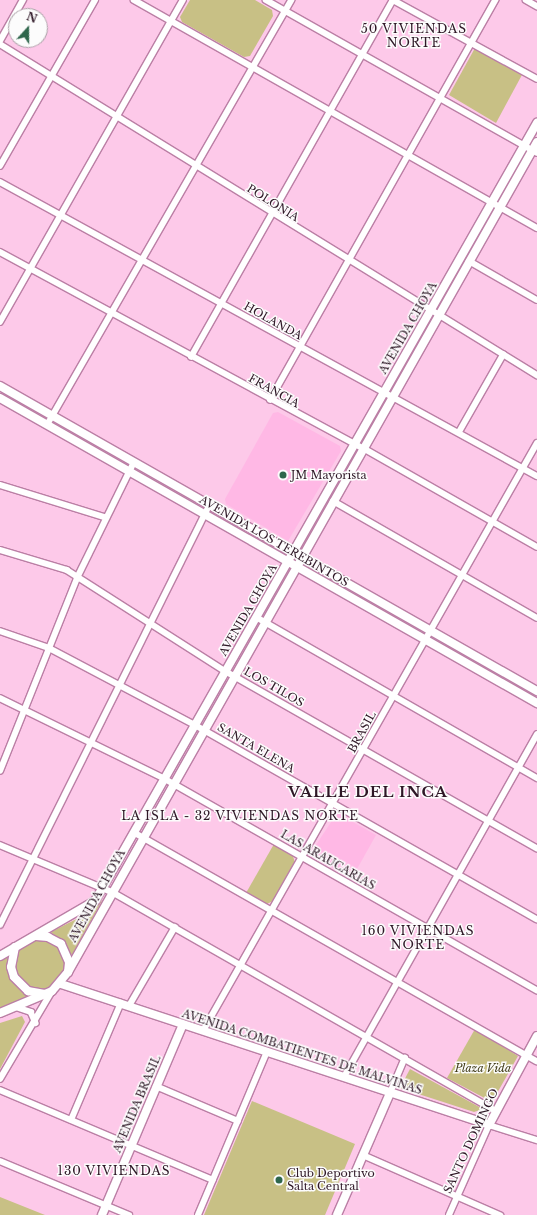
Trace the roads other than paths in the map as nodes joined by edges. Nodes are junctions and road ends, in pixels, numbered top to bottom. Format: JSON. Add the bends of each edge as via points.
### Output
{"nodes":[{"id":1,"x":23,"y":0,"type":"edge"},
{"id":2,"x":95,"y":0,"type":"edge"},
{"id":3,"x":134,"y":0,"type":"edge"},
{"id":4,"x":183,"y":0,"type":"edge"},
{"id":5,"x":266,"y":0,"type":"edge"},
{"id":6,"x":291,"y":0,"type":"edge"},
{"id":7,"x":393,"y":0,"type":"edge"},
{"id":8,"x":495,"y":0,"type":"edge"},
{"id":9,"x":526,"y":0,"type":"edge"},
{"id":10,"x":537,"y":6,"type":"edge"},
{"id":11,"x":284,"y":10,"type":"junction"},
{"id":12,"x":171,"y":21,"type":"junction"},
{"id":13,"x":0,"y":41,"type":"edge"},
{"id":14,"x":471,"y":41,"type":"junction"},
{"id":15,"x":0,"y":44,"type":"edge"},
{"id":16,"x":362,"y":54,"type":"junction"},
{"id":17,"x":252,"y":67,"type":"junction"},
{"id":18,"x":51,"y":76,"type":"junction"},
{"id":19,"x":537,"y":79,"type":"edge"},
{"id":20,"x":439,"y":98,"type":"junction"},
{"id":21,"x":330,"y":111,"type":"junction"},
{"id":22,"x":116,"y":117,"type":"junction"},
{"id":23,"x":537,"y":123,"type":"edge"},
{"id":24,"x":537,"y":142,"type":"edge"},
{"id":25,"x":524,"y":146,"type":"junction"},
{"id":26,"x":535,"y":152,"type":"edge"},
{"id":27,"x":408,"y":155,"type":"junction"},
{"id":28,"x":0,"y":166,"type":"edge"},
{"id":29,"x":195,"y":166,"type":"junction"},
{"id":30,"x":0,"y":182,"type":"edge"},
{"id":31,"x":492,"y":202,"type":"junction"},
{"id":32,"x":500,"y":207,"type":"junction"},
{"id":33,"x":272,"y":214,"type":"junction"},
{"id":34,"x":60,"y":215,"type":"junction"},
{"id":35,"x":537,"y":228,"type":"edge"},
{"id":36,"x":0,"y":252,"type":"edge"},
{"id":37,"x":141,"y":260,"type":"junction"},
{"id":38,"x":348,"y":261,"type":"junction"},
{"id":39,"x":469,"y":261,"type":"junction"},
{"id":40,"x":30,"y":269,"type":"junction"},
{"id":41,"x":537,"y":300,"type":"edge"},
{"id":42,"x":221,"y":304,"type":"junction"},
{"id":43,"x":430,"y":312,"type":"junction"},
{"id":44,"x":111,"y":313,"type":"junction"},
{"id":45,"x":437,"y":317,"type":"junction"},
{"id":46,"x":0,"y":322,"type":"edge"},
{"id":47,"x":300,"y":347,"type":"junction"},
{"id":48,"x":503,"y":355,"type":"junction"},
{"id":49,"x":190,"y":357,"type":"junction"},
{"id":50,"x":537,"y":375,"type":"edge"},
{"id":51,"x":0,"y":386,"type":"edge"},
{"id":52,"x":384,"y":393,"type":"junction"},
{"id":53,"x":393,"y":395,"type":"junction"},
{"id":54,"x":0,"y":398,"type":"edge"},
{"id":55,"x":270,"y":400,"type":"junction"},
{"id":56,"x":52,"y":416,"type":"junction"},
{"id":57,"x":47,"y":425,"type":"junction"},
{"id":58,"x":459,"y":432,"type":"junction"},
{"id":59,"x":537,"y":443,"type":"edge"},
{"id":60,"x":354,"y":446,"type":"junction"},
{"id":61,"x":363,"y":448,"type":"junction"},
{"id":62,"x":134,"y":462,"type":"junction"},
{"id":63,"x":523,"y":468,"type":"junction"},
{"id":64,"x":128,"y":472,"type":"junction"},
{"id":65,"x":537,"y":476,"type":"edge"},
{"id":66,"x":0,"y":485,"type":"edge"},
{"id":67,"x":332,"y":501,"type":"junction"},
{"id":68,"x":209,"y":505,"type":"junction"},
{"id":69,"x":204,"y":514,"type":"junction"},
{"id":70,"x":104,"y":517,"type":"junction"},
{"id":71,"x":492,"y":522,"type":"junction"},
{"id":72,"x":537,"y":547,"type":"edge"},
{"id":73,"x":0,"y":550,"type":"edge"},
{"id":74,"x":293,"y":553,"type":"junction"},
{"id":75,"x":301,"y":557,"type":"junction"},
{"id":76,"x":288,"y":562,"type":"junction"},
{"id":77,"x":296,"y":566,"type":"junction"},
{"id":78,"x":462,"y":575,"type":"junction"},
{"id":79,"x":77,"y":578,"type":"junction"},
{"id":80,"x":256,"y":617,"type":"junction"},
{"id":81,"x":537,"y":618,"type":"edge"},
{"id":82,"x":264,"y":622,"type":"junction"},
{"id":83,"x":148,"y":625,"type":"junction"},
{"id":84,"x":0,"y":631,"type":"edge"},
{"id":85,"x":430,"y":631,"type":"junction"},
{"id":86,"x":426,"y":640,"type":"junction"},
{"id":87,"x":49,"y":648,"type":"junction"},
{"id":88,"x":225,"y":671,"type":"junction"},
{"id":89,"x":234,"y":676,"type":"junction"},
{"id":90,"x":119,"y":685,"type":"junction"},
{"id":91,"x":537,"y":691,"type":"edge"},
{"id":92,"x":394,"y":695,"type":"junction"},
{"id":93,"x":0,"y":698,"type":"edge"},
{"id":94,"x":537,"y":703,"type":"edge"},
{"id":95,"x":25,"y":708,"type":"junction"},
{"id":96,"x":195,"y":725,"type":"junction"},
{"id":97,"x":204,"y":730,"type":"junction"},
{"id":98,"x":537,"y":735,"type":"edge"},
{"id":99,"x":91,"y":742,"type":"junction"},
{"id":100,"x":364,"y":750,"type":"junction"},
{"id":101,"x":518,"y":768,"type":"junction"},
{"id":102,"x":0,"y":772,"type":"edge"},
{"id":103,"x":537,"y":778,"type":"edge"},
{"id":104,"x":165,"y":779,"type":"junction"},
{"id":105,"x":173,"y":784,"type":"junction"},
{"id":106,"x":333,"y":804,"type":"junction"},
{"id":107,"x":489,"y":821,"type":"junction"},
{"id":108,"x":134,"y":833,"type":"junction"},
{"id":109,"x":143,"y":837,"type":"junction"},
{"id":110,"x":0,"y":845,"type":"edge"},
{"id":111,"x":537,"y":848,"type":"edge"},
{"id":112,"x":303,"y":857,"type":"junction"},
{"id":113,"x":33,"y":858,"type":"junction"},
{"id":114,"x":458,"y":874,"type":"junction"},
{"id":115,"x":103,"y":888,"type":"junction"},
{"id":116,"x":112,"y":892,"type":"junction"},
{"id":117,"x":272,"y":911,"type":"junction"},
{"id":118,"x":537,"y":919,"type":"edge"},
{"id":119,"x":0,"y":925,"type":"edge"},
{"id":120,"x":175,"y":927,"type":"junction"},
{"id":121,"x":428,"y":928,"type":"junction"},
{"id":122,"x":36,"y":936,"type":"junction"},
{"id":123,"x":16,"y":947,"type":"junction"},
{"id":124,"x":0,"y":956,"type":"edge"},
{"id":125,"x":241,"y":964,"type":"junction"},
{"id":126,"x":68,"y":972,"type":"junction"},
{"id":127,"x":397,"y":981,"type":"junction"},
{"id":128,"x":61,"y":984,"type":"junction"},
{"id":129,"x":537,"y":990,"type":"edge"},
{"id":130,"x":48,"y":993,"type":"junction"},
{"id":131,"x":121,"y":1003,"type":"junction"},
{"id":132,"x":129,"y":1006,"type":"junction"},
{"id":133,"x":16,"y":1007,"type":"junction"},
{"id":134,"x":0,"y":1013,"type":"edge"},
{"id":135,"x":36,"y":1024,"type":"junction"},
{"id":136,"x":183,"y":1024,"type":"junction"},
{"id":137,"x":203,"y":1031,"type":"junction"},
{"id":138,"x":366,"y":1036,"type":"junction"},
{"id":139,"x":537,"y":1036,"type":"edge"},
{"id":140,"x":267,"y":1052,"type":"junction"},
{"id":141,"x":526,"y":1055,"type":"junction"},
{"id":142,"x":405,"y":1058,"type":"junction"},
{"id":143,"x":537,"y":1061,"type":"edge"},
{"id":144,"x":344,"y":1077,"type":"junction"},
{"id":145,"x":0,"y":1079,"type":"edge"},
{"id":146,"x":156,"y":1086,"type":"junction"},
{"id":147,"x":0,"y":1090,"type":"edge"},
{"id":148,"x":390,"y":1093,"type":"junction"},
{"id":149,"x":496,"y":1110,"type":"junction"},
{"id":150,"x":71,"y":1120,"type":"junction"},
{"id":151,"x":238,"y":1120,"type":"junction"},
{"id":152,"x":488,"y":1125,"type":"junction"},
{"id":153,"x":537,"y":1140,"type":"edge"},
{"id":154,"x":131,"y":1146,"type":"junction"},
{"id":155,"x":363,"y":1155,"type":"junction"},
{"id":156,"x":0,"y":1161,"type":"edge"},
{"id":157,"x":213,"y":1180,"type":"junction"},
{"id":158,"x":457,"y":1196,"type":"junction"},
{"id":159,"x":106,"y":1205,"type":"junction"},
{"id":160,"x":102,"y":1215,"type":"edge"},
{"id":161,"x":129,"y":1215,"type":"edge"},
{"id":162,"x":198,"y":1215,"type":"edge"},
{"id":163,"x":337,"y":1215,"type":"edge"},
{"id":164,"x":449,"y":1215,"type":"edge"},
{"id":165,"x":500,"y":1215,"type":"edge"}],
"edges":[{"from":1,"to":13,"type":"street"},
{"from":2,"to":18,"type":"street"},
{"from":3,"to":12,"type":"street"},
{"from":4,"to":12,"type":"street"},
{"from":5,"to":11,"type":"street"},
{"from":6,"to":11,"type":"street"},
{"from":7,"to":14,"type":"street"},
{"from":7,"to":16,"type":"street"},
{"from":8,"to":14,"type":"street"},
{"from":9,"to":10,"type":"street"},
{"from":11,"to":16,"type":"street"},
{"from":11,"to":17,"type":"street"},
{"from":12,"to":17,"type":"street"},
{"from":12,"to":22,"type":"street"},
{"from":14,"to":19,"type":"street"},
{"from":14,"to":20,"type":"street"},
{"from":15,"to":18,"type":"street","name":"POLONIA"},
{"from":16,"to":20,"type":"street"},
{"from":16,"to":21,"type":"street"},
{"from":17,"to":21,"type":"street"},
{"from":17,"to":29,"type":"street"},
{"from":18,"to":22,"type":"street","name":"POLONIA"},
{"from":18,"to":28,"type":"street"},
{"from":20,"to":25,"type":"street"},
{"from":20,"to":27,"type":"street"},
{"from":21,"to":27,"type":"street"},
{"from":21,"to":33,"type":"street"},
{"from":22,"to":29,"type":"street","name":"POLONIA"},
{"from":22,"to":34,"type":"street"},
{"from":23,"to":25,"type":"main road","name":"AVENIDA CHOYA"},
{"from":24,"to":26,"type":"main road","name":"AVENIDA CHOYA"},
{"from":25,"to":26,"type":"street"},
{"from":25,"to":31,"type":"main road","name":"AVENIDA CHOYA"},
{"from":26,"to":32,"type":"main road","name":"AVENIDA CHOYA"},
{"from":27,"to":31,"type":"street"},
{"from":27,"to":38,"type":"street"},
{"from":29,"to":33,"type":"street","name":"POLONIA"},
{"from":29,"to":37,"type":"street"},
{"from":30,"to":34,"type":"street","name":"HOLANDA"},
{"from":31,"to":32,"type":"street"},
{"from":31,"to":43,"type":"main road","name":"AVENIDA CHOYA"},
{"from":32,"to":35,"type":"street"},
{"from":32,"to":39,"type":"main road","name":"AVENIDA CHOYA"},
{"from":33,"to":38,"type":"street","name":"POLONIA"},
{"from":33,"to":42,"type":"street"},
{"from":34,"to":37,"type":"street","name":"HOLANDA"},
{"from":34,"to":40,"type":"street"},
{"from":36,"to":40,"type":"street","name":"FRANCIA"},
{"from":37,"to":42,"type":"street","name":"HOLANDA"},
{"from":37,"to":44,"type":"street"},
{"from":38,"to":43,"type":"street","name":"POLONIA"},
{"from":38,"to":47,"type":"street"},
{"from":39,"to":41,"type":"street"},
{"from":39,"to":45,"type":"main road","name":"AVENIDA CHOYA"},
{"from":40,"to":44,"type":"street","name":"FRANCIA"},
{"from":40,"to":46,"type":"street"},
{"from":42,"to":47,"type":"street","name":"HOLANDA"},
{"from":42,"to":49,"type":"street"},
{"from":43,"to":45,"type":"street","name":"POLONIA"},
{"from":43,"to":52,"type":"main road","name":"AVENIDA CHOYA"},
{"from":44,"to":49,"type":"street","name":"FRANCIA"},
{"from":44,"to":56,"type":"street"},
{"from":45,"to":48,"type":"street","name":"POLONIA"},
{"from":45,"to":53,"type":"main road","name":"AVENIDA CHOYA"},
{"from":47,"to":52,"type":"street","name":"HOLANDA"},
{"from":47,"to":55,"type":"street"},
{"from":48,"to":50,"type":"street","name":"POLONIA"},
{"from":48,"to":58,"type":"street"},
{"from":49,"to":55,"type":"street","name":"FRANCIA"},
{"from":51,"to":56,"type":"main road","name":"AVENIDA LOS TEREBINTOS"},
{"from":52,"to":53,"type":"street","name":"HOLANDA"},
{"from":52,"to":60,"type":"main road","name":"AVENIDA CHOYA"},
{"from":53,"to":58,"type":"street","name":"HOLANDA"},
{"from":53,"to":61,"type":"main road","name":"AVENIDA CHOYA"},
{"from":54,"to":57,"type":"main road","name":"AVENIDA LOS TEREBINTOS"},
{"from":55,"to":60,"type":"street","name":"FRANCIA"},
{"from":56,"to":57,"type":"street"},
{"from":56,"to":62,"type":"main road","name":"AVENIDA LOS TEREBINTOS"},
{"from":57,"to":64,"type":"main road","name":"AVENIDA LOS TEREBINTOS"},
{"from":58,"to":63,"type":"street","name":"HOLANDA"},
{"from":59,"to":63,"type":"street","name":"BRASIL"},
{"from":60,"to":61,"type":"street","name":"FRANCIA"},
{"from":60,"to":74,"type":"main road","name":"AVENIDA CHOYA"},
{"from":61,"to":67,"type":"main road","name":"AVENIDA CHOYA"},
{"from":61,"to":71,"type":"street","name":"FRANCIA"},
{"from":62,"to":64,"type":"street"},
{"from":62,"to":68,"type":"main road","name":"AVENIDA LOS TEREBINTOS"},
{"from":63,"to":65,"type":"street","name":"HOLANDA"},
{"from":63,"to":71,"type":"street","name":"BRASIL"},
{"from":64,"to":69,"type":"main road","name":"AVENIDA LOS TEREBINTOS"},
{"from":64,"to":70,"type":"street"},
{"from":66,"to":70,"type":"street"},
{"from":67,"to":75,"type":"main road","name":"AVENIDA CHOYA"},
{"from":67,"to":78,"type":"street"},
{"from":68,"to":69,"type":"street"},
{"from":68,"to":74,"type":"main road","name":"AVENIDA LOS TEREBINTOS"},
{"from":69,"to":76,"type":"main road","name":"AVENIDA LOS TEREBINTOS"},
{"from":69,"to":83,"type":"street"},
{"from":70,"to":79,"type":"street"},
{"from":71,"to":72,"type":"street","name":"FRANCIA"},
{"from":71,"to":78,"type":"street","name":"BRASIL"},
{"from":73,"to":79,"type":"street","name":"LOS TILOS","via":[[67,570]]},
{"from":74,"to":75,"type":"main road","name":"AVENIDA LOS TEREBINTOS"},
{"from":74,"to":76,"type":"main road","name":"AVENIDA CHOYA"},
{"from":75,"to":77,"type":"main road","name":"AVENIDA CHOYA"},
{"from":75,"to":85,"type":"main road","name":"AVENIDA LOS TEREBINTOS"},
{"from":76,"to":77,"type":"main road","name":"AVENIDA LOS TEREBINTOS"},
{"from":76,"to":80,"type":"main road","name":"AVENIDA CHOYA"},
{"from":77,"to":82,"type":"main road","name":"AVENIDA CHOYA"},
{"from":77,"to":86,"type":"main road","name":"AVENIDA LOS TEREBINTOS"},
{"from":78,"to":81,"type":"street"},
{"from":78,"to":85,"type":"street","name":"BRASIL"},
{"from":79,"to":83,"type":"street","name":"LOS TILOS"},
{"from":79,"to":87,"type":"street"},
{"from":80,"to":82,"type":"street"},
{"from":80,"to":88,"type":"main road","name":"AVENIDA CHOYA"},
{"from":82,"to":89,"type":"main road","name":"AVENIDA CHOYA"},
{"from":82,"to":92,"type":"street"},
{"from":83,"to":88,"type":"street","name":"LOS TILOS"},
{"from":83,"to":90,"type":"street"},
{"from":84,"to":87,"type":"street","name":"SANTA ELENA"},
{"from":85,"to":86,"type":"street","name":"BRASIL"},
{"from":85,"to":91,"type":"main road","name":"AVENIDA LOS TEREBINTOS"},
{"from":86,"to":92,"type":"street","name":"BRASIL"},
{"from":86,"to":94,"type":"main road","name":"AVENIDA LOS TEREBINTOS"},
{"from":87,"to":90,"type":"street","name":"SANTA ELENA"},
{"from":87,"to":95,"type":"street"},
{"from":88,"to":89,"type":"street","name":"LOS TILOS"},
{"from":88,"to":96,"type":"main road","name":"AVENIDA CHOYA"},
{"from":89,"to":97,"type":"main road","name":"AVENIDA CHOYA"},
{"from":89,"to":100,"type":"street","name":"LOS TILOS"},
{"from":90,"to":96,"type":"street","name":"SANTA ELENA"},
{"from":90,"to":99,"type":"street"},
{"from":92,"to":100,"type":"street","name":"BRASIL"},
{"from":92,"to":101,"type":"street"},
{"from":93,"to":95,"type":"street","name":"LAS ARAUCARIAS"},
{"from":95,"to":99,"type":"street","name":"LAS ARAUCARIAS"},
{"from":95,"to":102,"type":"street"},
{"from":96,"to":97,"type":"street","name":"SANTA ELENA"},
{"from":96,"to":104,"type":"main road","name":"AVENIDA CHOYA"},
{"from":97,"to":105,"type":"main road","name":"AVENIDA CHOYA"},
{"from":97,"to":106,"type":"street","name":"SANTA ELENA"},
{"from":98,"to":101,"type":"street"},
{"from":99,"to":104,"type":"street","name":"LAS ARAUCARIAS"},
{"from":99,"to":113,"type":"street"},
{"from":100,"to":106,"type":"street","name":"BRASIL"},
{"from":100,"to":107,"type":"street","name":"LOS TILOS"},
{"from":101,"to":103,"type":"street"},
{"from":101,"to":107,"type":"street"},
{"from":104,"to":105,"type":"street","name":"LAS ARAUCARIAS"},
{"from":104,"to":108,"type":"main road","name":"AVENIDA CHOYA"},
{"from":105,"to":109,"type":"main road","name":"AVENIDA CHOYA"},
{"from":105,"to":112,"type":"street","name":"LAS ARAUCARIAS"},
{"from":106,"to":112,"type":"street","name":"BRASIL"},
{"from":106,"to":114,"type":"street","name":"SANTA ELENA"},
{"from":107,"to":111,"type":"street","name":"LOS TILOS"},
{"from":107,"to":114,"type":"street"},
{"from":108,"to":109,"type":"street"},
{"from":108,"to":115,"type":"main road","name":"AVENIDA CHOYA"},
{"from":109,"to":116,"type":"main road","name":"AVENIDA CHOYA"},
{"from":109,"to":117,"type":"street"},
{"from":110,"to":113,"type":"street"},
{"from":112,"to":117,"type":"street","name":"BRASIL"},
{"from":112,"to":121,"type":"street","name":"LAS ARAUCARIAS"},
{"from":113,"to":115,"type":"street"},
{"from":113,"to":119,"type":"street"},
{"from":114,"to":118,"type":"street","name":"SANTA ELENA"},
{"from":114,"to":121,"type":"street"},
{"from":115,"to":116,"type":"street"},
{"from":115,"to":122,"type":"main road","name":"AVENIDA CHOYA","via":[[88,909]]},
{"from":116,"to":120,"type":"street"},
{"from":116,"to":126,"type":"main road","name":"AVENIDA CHOYA"},
{"from":117,"to":125,"type":"street","name":"BRASIL"},
{"from":117,"to":127,"type":"street"},
{"from":120,"to":125,"type":"street"},
{"from":120,"to":132,"type":"street"},
{"from":121,"to":127,"type":"street"},
{"from":121,"to":129,"type":"street","name":"LAS ARAUCARIAS"},
{"from":122,"to":123,"type":"main road"},
{"from":122,"to":126,"type":"main road","via":[[48,937],[61,944],[69,962]]},
{"from":123,"to":124,"type":"main road"},
{"from":123,"to":130,"type":"main road","via":[[11,967],[14,977],[28,991]]},
{"from":125,"to":137,"type":"street","name":"BRASIL"},
{"from":125,"to":138,"type":"street"},
{"from":126,"to":128,"type":"main road"},
{"from":127,"to":138,"type":"street"},
{"from":127,"to":141,"type":"street"},
{"from":128,"to":130,"type":"main road"},
{"from":128,"to":131,"type":"main road","name":"AVENIDA COMBATIENTES DE MALVINAS"},
{"from":130,"to":133,"type":"main road"},
{"from":130,"to":135,"type":"street"},
{"from":131,"to":132,"type":"main road","name":"AVENIDA COMBATIENTES DE MALVINAS"},
{"from":131,"to":150,"type":"street"},
{"from":132,"to":136,"type":"main road","name":"AVENIDA COMBATIENTES DE MALVINAS"},
{"from":133,"to":134,"type":"main road"},
{"from":133,"to":135,"type":"street","via":[[31,1012]]},
{"from":135,"to":145,"type":"street"},
{"from":136,"to":137,"type":"main road","name":"AVENIDA COMBATIENTES DE MALVINAS"},
{"from":136,"to":146,"type":"main road","name":"AVENIDA BRASIL"},
{"from":137,"to":140,"type":"main road","name":"AVENIDA COMBATIENTES DE MALVINAS"},
{"from":138,"to":142,"type":"street"},
{"from":138,"to":144,"type":"street"},
{"from":139,"to":141,"type":"main road","name":"SANTO DOMINGO"},
{"from":140,"to":144,"type":"main road","name":"AVENIDA COMBATIENTES DE MALVINAS"},
{"from":140,"to":151,"type":"street"},
{"from":141,"to":143,"type":"street"},
{"from":141,"to":149,"type":"main road","name":"SANTO DOMINGO"},
{"from":142,"to":148,"type":"street"},
{"from":142,"to":149,"type":"street"},
{"from":144,"to":148,"type":"main road","name":"AVENIDA COMBATIENTES DE MALVINAS"},
{"from":146,"to":151,"type":"street"},
{"from":146,"to":154,"type":"main road","name":"AVENIDA BRASIL"},
{"from":147,"to":150,"type":"street"},
{"from":148,"to":152,"type":"main road","name":"AVENIDA COMBATIENTES DE MALVINAS"},
{"from":148,"to":155,"type":"main road"},
{"from":149,"to":152,"type":"main road","name":"SANTO DOMINGO"},
{"from":150,"to":154,"type":"street"},
{"from":151,"to":157,"type":"street"},
{"from":152,"to":153,"type":"street","name":"AVENIDA COMBATIENTES DE MALVINAS"},
{"from":152,"to":158,"type":"street","name":"SANTO DOMINGO"},
{"from":154,"to":157,"type":"street"},
{"from":154,"to":159,"type":"main road","name":"AVENIDA BRASIL"},
{"from":155,"to":158,"type":"street"},
{"from":155,"to":163,"type":"main road"},
{"from":156,"to":159,"type":"street"},
{"from":157,"to":162,"type":"street"},
{"from":158,"to":164,"type":"street","name":"SANTO DOMINGO"},
{"from":158,"to":165,"type":"street"},
{"from":159,"to":160,"type":"main road","name":"AVENIDA BRASIL"},
{"from":159,"to":161,"type":"street"}]}
